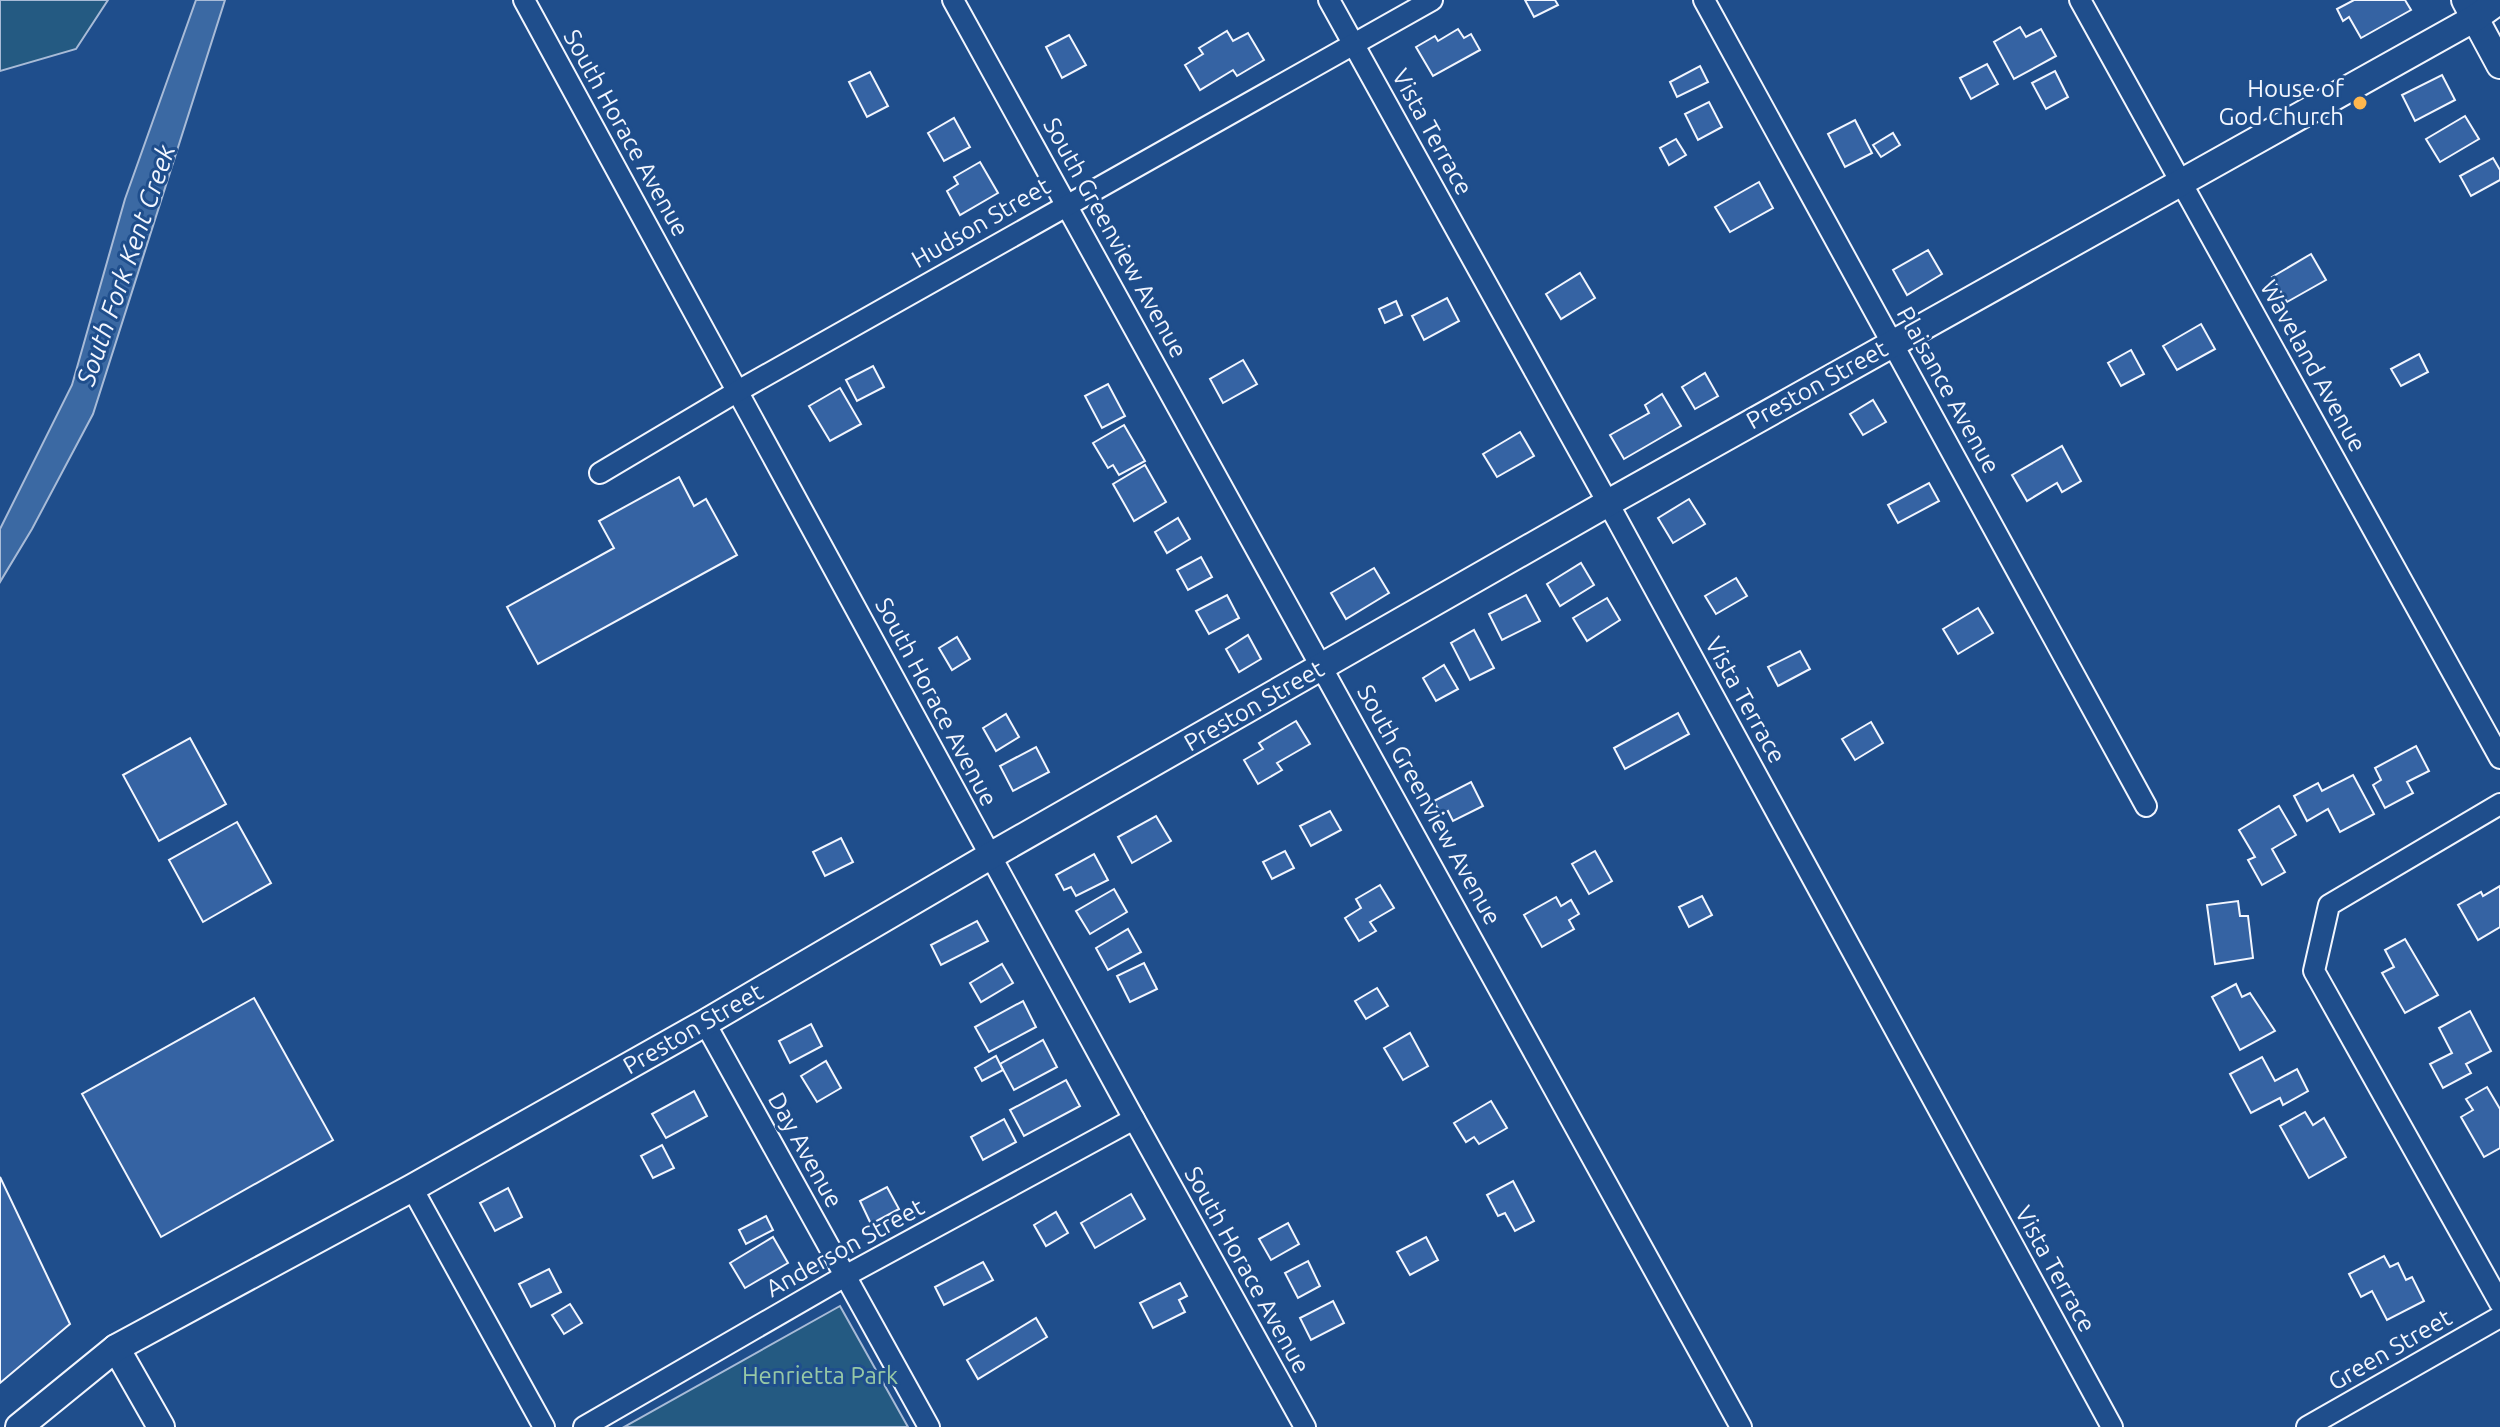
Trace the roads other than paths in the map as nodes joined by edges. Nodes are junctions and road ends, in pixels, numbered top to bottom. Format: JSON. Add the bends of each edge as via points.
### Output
{"nodes":[{"id":1,"x":524,"y":0,"type":"edge"},
{"id":2,"x":953,"y":0,"type":"edge"},
{"id":3,"x":1329,"y":0,"type":"edge"},
{"id":4,"x":1432,"y":0,"type":"edge"},
{"id":5,"x":1704,"y":0,"type":"edge"},
{"id":6,"x":2080,"y":0,"type":"edge"},
{"id":7,"x":2500,"y":0,"type":"edge"},
{"id":8,"x":2470,"y":9,"type":"edge"},
{"id":9,"x":1353,"y":43,"type":"junction"},
{"id":10,"x":2500,"y":65,"type":"edge"},
{"id":11,"x":2182,"y":182,"type":"junction"},
{"id":12,"x":1067,"y":205,"type":"junction"},
{"id":13,"x":1893,"y":342,"type":"junction"},
{"id":14,"x":738,"y":391,"type":"junction"},
{"id":15,"x":600,"y":473,"type":"dead end"},
{"id":16,"x":1608,"y":503,"type":"junction"},
{"id":17,"x":1323,"y":667,"type":"junction"},
{"id":18,"x":2500,"y":758,"type":"edge"},
{"id":19,"x":2500,"y":804,"type":"edge"},
{"id":20,"x":2146,"y":806,"type":"dead end"},
{"id":21,"x":990,"y":856,"type":"junction"},
{"id":22,"x":705,"y":1023,"type":"junction"},
{"id":23,"x":1134,"y":1119,"type":"junction"},
{"id":24,"x":412,"y":1188,"type":"junction"},
{"id":25,"x":845,"y":1276,"type":"junction"},
{"id":26,"x":2500,"y":1303,"type":"edge"},
{"id":27,"x":2500,"y":1317,"type":"edge"},
{"id":28,"x":116,"y":1348,"type":"junction"},
{"id":29,"x":19,"y":1427,"type":"edge"},
{"id":30,"x":161,"y":1427,"type":"edge"},
{"id":31,"x":544,"y":1427,"type":"edge"},
{"id":32,"x":584,"y":1427,"type":"edge"},
{"id":33,"x":929,"y":1427,"type":"edge"},
{"id":34,"x":1305,"y":1427,"type":"edge"},
{"id":35,"x":1741,"y":1427,"type":"edge"},
{"id":36,"x":2112,"y":1427,"type":"edge"},
{"id":37,"x":2307,"y":1427,"type":"edge"}],
"edges":[{"from":1,"to":14,"type":"street","name":"South Horace Avenue"},
{"from":2,"to":12,"type":"street","name":"South Greenview Avenue"},
{"from":3,"to":9,"type":"street","name":"Vista Terrace"},
{"from":4,"to":9,"type":"street","name":"Hudson Street"},
{"from":5,"to":13,"type":"street","name":"Plaisance Avenue"},
{"from":6,"to":11,"type":"street","name":"Waveland Avenue"},
{"from":7,"to":8,"type":"street","name":"Preston Street"},
{"from":8,"to":10,"type":"street"},
{"from":8,"to":11,"type":"street","name":"Preston Street"},
{"from":9,"to":12,"type":"street","name":"Hudson Street"},
{"from":9,"to":16,"type":"street","name":"Vista Terrace"},
{"from":11,"to":13,"type":"street","name":"Preston Street"},
{"from":11,"to":18,"type":"street","name":"Waveland Avenue"},
{"from":12,"to":14,"type":"street","name":"Hudson Street"},
{"from":12,"to":17,"type":"street","name":"South Greenview Avenue"},
{"from":13,"to":16,"type":"street","name":"Preston Street"},
{"from":13,"to":20,"type":"street","name":"Plaisance Avenue"},
{"from":14,"to":15,"type":"street","name":"Hudson Street"},
{"from":14,"to":21,"type":"street","name":"South Horace Avenue"},
{"from":16,"to":17,"type":"street","name":"Preston Street"},
{"from":16,"to":36,"type":"street","name":"Vista Terrace"},
{"from":17,"to":21,"type":"street","name":"Preston Street"},
{"from":17,"to":35,"type":"street","name":"South Greenview Avenue"},
{"from":19,"to":26,"type":"street","via":[[2329,905],[2314,971]]},
{"from":21,"to":22,"type":"street","name":"Preston Street"},
{"from":21,"to":23,"type":"street","name":"South Horace Avenue"},
{"from":22,"to":24,"type":"street","name":"Preston Street"},
{"from":22,"to":25,"type":"street","name":"Day Avenue"},
{"from":23,"to":25,"type":"street","name":"Anderson Street"},
{"from":23,"to":34,"type":"street","name":"South Horace Avenue"},
{"from":24,"to":28,"type":"street","name":"Preston Street"},
{"from":24,"to":31,"type":"street"},
{"from":25,"to":32,"type":"street","name":"Anderson Street"},
{"from":25,"to":33,"type":"street","name":"Day Avenue"},
{"from":27,"to":37,"type":"street","name":"Green Street"},
{"from":28,"to":29,"type":"street","name":"Preston Street"},
{"from":28,"to":30,"type":"street"}]}
